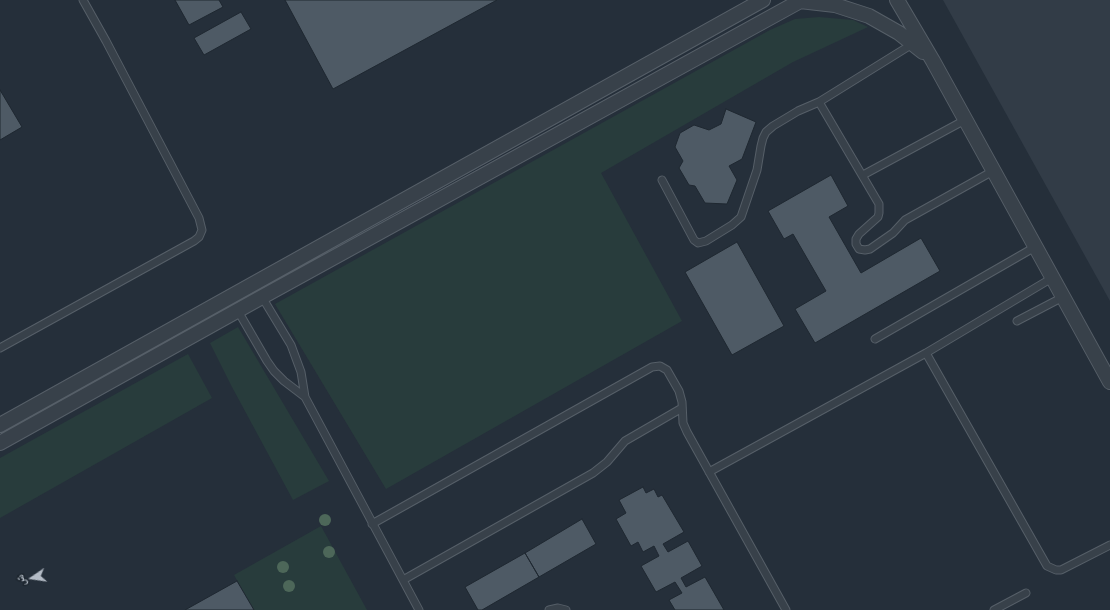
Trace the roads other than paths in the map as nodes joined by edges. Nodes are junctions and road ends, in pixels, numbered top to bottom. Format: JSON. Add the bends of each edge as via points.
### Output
{"nodes":[{"id":1,"x":83,"y":0,"type":"edge"},
{"id":2,"x":763,"y":0,"type":"edge"},
{"id":3,"x":801,"y":0,"type":"edge"},
{"id":4,"x":897,"y":0,"type":"edge"},
{"id":5,"x":914,"y":43,"type":"junction"},
{"id":6,"x":933,"y":61,"type":"junction"},
{"id":7,"x":819,"y":102,"type":"junction"},
{"id":8,"x":965,"y":120,"type":"junction"},
{"id":9,"x":993,"y":171,"type":"junction"},
{"id":10,"x":862,"y":175,"type":"junction"},
{"id":11,"x":662,"y":180,"type":"dead end"},
{"id":12,"x":1035,"y":247,"type":"junction"},
{"id":13,"x":1052,"y":278,"type":"junction"},
{"id":14,"x":254,"y":283,"type":"junction"},
{"id":15,"x":230,"y":297,"type":"junction"},
{"id":16,"x":262,"y":297,"type":"junction"},
{"id":17,"x":1063,"y":297,"type":"junction"},
{"id":18,"x":238,"y":311,"type":"junction"},
{"id":19,"x":1017,"y":322,"type":"dead end"},
{"id":20,"x":875,"y":339,"type":"dead end"},
{"id":21,"x":0,"y":348,"type":"edge"},
{"id":22,"x":926,"y":353,"type":"junction"},
{"id":23,"x":1110,"y":382,"type":"edge"},
{"id":24,"x":305,"y":397,"type":"junction"},
{"id":25,"x":682,"y":408,"type":"junction"},
{"id":26,"x":0,"y":425,"type":"edge"},
{"id":27,"x":0,"y":443,"type":"edge"},
{"id":28,"x":709,"y":472,"type":"junction"},
{"id":29,"x":372,"y":524,"type":"junction"},
{"id":30,"x":1110,"y":545,"type":"edge"},
{"id":31,"x":402,"y":580,"type":"junction"},
{"id":32,"x":1026,"y":593,"type":"dead end"},
{"id":33,"x":418,"y":610,"type":"edge"},
{"id":34,"x":549,"y":610,"type":"edge"},
{"id":35,"x":566,"y":610,"type":"edge"},
{"id":36,"x":786,"y":610,"type":"edge"},
{"id":37,"x":994,"y":610,"type":"edge"}],
"edges":[{"from":1,"to":21,"type":"lane","via":[[199,218],[202,230],[194,241]]},
{"from":2,"to":14,"type":"street"},
{"from":3,"to":5,"type":"street","via":[[835,5],[860,13],[884,23]]},
{"from":3,"to":16,"type":"street"},
{"from":4,"to":6,"type":"street"},
{"from":5,"to":6,"type":"street"},
{"from":5,"to":7,"type":"lane"},
{"from":6,"to":8,"type":"street"},
{"from":7,"to":10,"type":"lane"},
{"from":7,"to":11,"type":"lane","via":[[798,111],[766,132],[757,170],[741,217],[706,241],[698,243],[694,240]]},
{"from":8,"to":9,"type":"street"},
{"from":8,"to":10,"type":"lane"},
{"from":9,"to":10,"type":"lane","via":[[905,220],[889,236],[870,249],[864,250],[859,249],[856,239],[876,221],[879,209],[877,200]]},
{"from":9,"to":12,"type":"street"},
{"from":12,"to":13,"type":"street"},
{"from":12,"to":20,"type":"lane"},
{"from":13,"to":17,"type":"street"},
{"from":13,"to":22,"type":"lane"},
{"from":14,"to":15,"type":"street"},
{"from":14,"to":16,"type":"street"},
{"from":15,"to":18,"type":"street"},
{"from":15,"to":26,"type":"street"},
{"from":16,"to":18,"type":"street"},
{"from":16,"to":24,"type":"lane","via":[[291,345],[301,372]]},
{"from":17,"to":19,"type":"lane"},
{"from":17,"to":23,"type":"street"},
{"from":18,"to":24,"type":"lane","via":[[274,371]]},
{"from":18,"to":27,"type":"street"},
{"from":22,"to":28,"type":"lane"},
{"from":22,"to":30,"type":"lane","via":[[1047,566],[1061,570]]},
{"from":24,"to":29,"type":"lane"},
{"from":25,"to":28,"type":"lane","via":[[684,428]]},
{"from":25,"to":29,"type":"lane","via":[[679,391],[667,370],[660,366],[652,367]]},
{"from":25,"to":31,"type":"lane","via":[[625,441],[607,462],[593,473]]},
{"from":28,"to":36,"type":"lane"},
{"from":29,"to":31,"type":"lane"},
{"from":31,"to":33,"type":"lane"},
{"from":32,"to":37,"type":"lane"},
{"from":34,"to":35,"type":"lane"}]}
